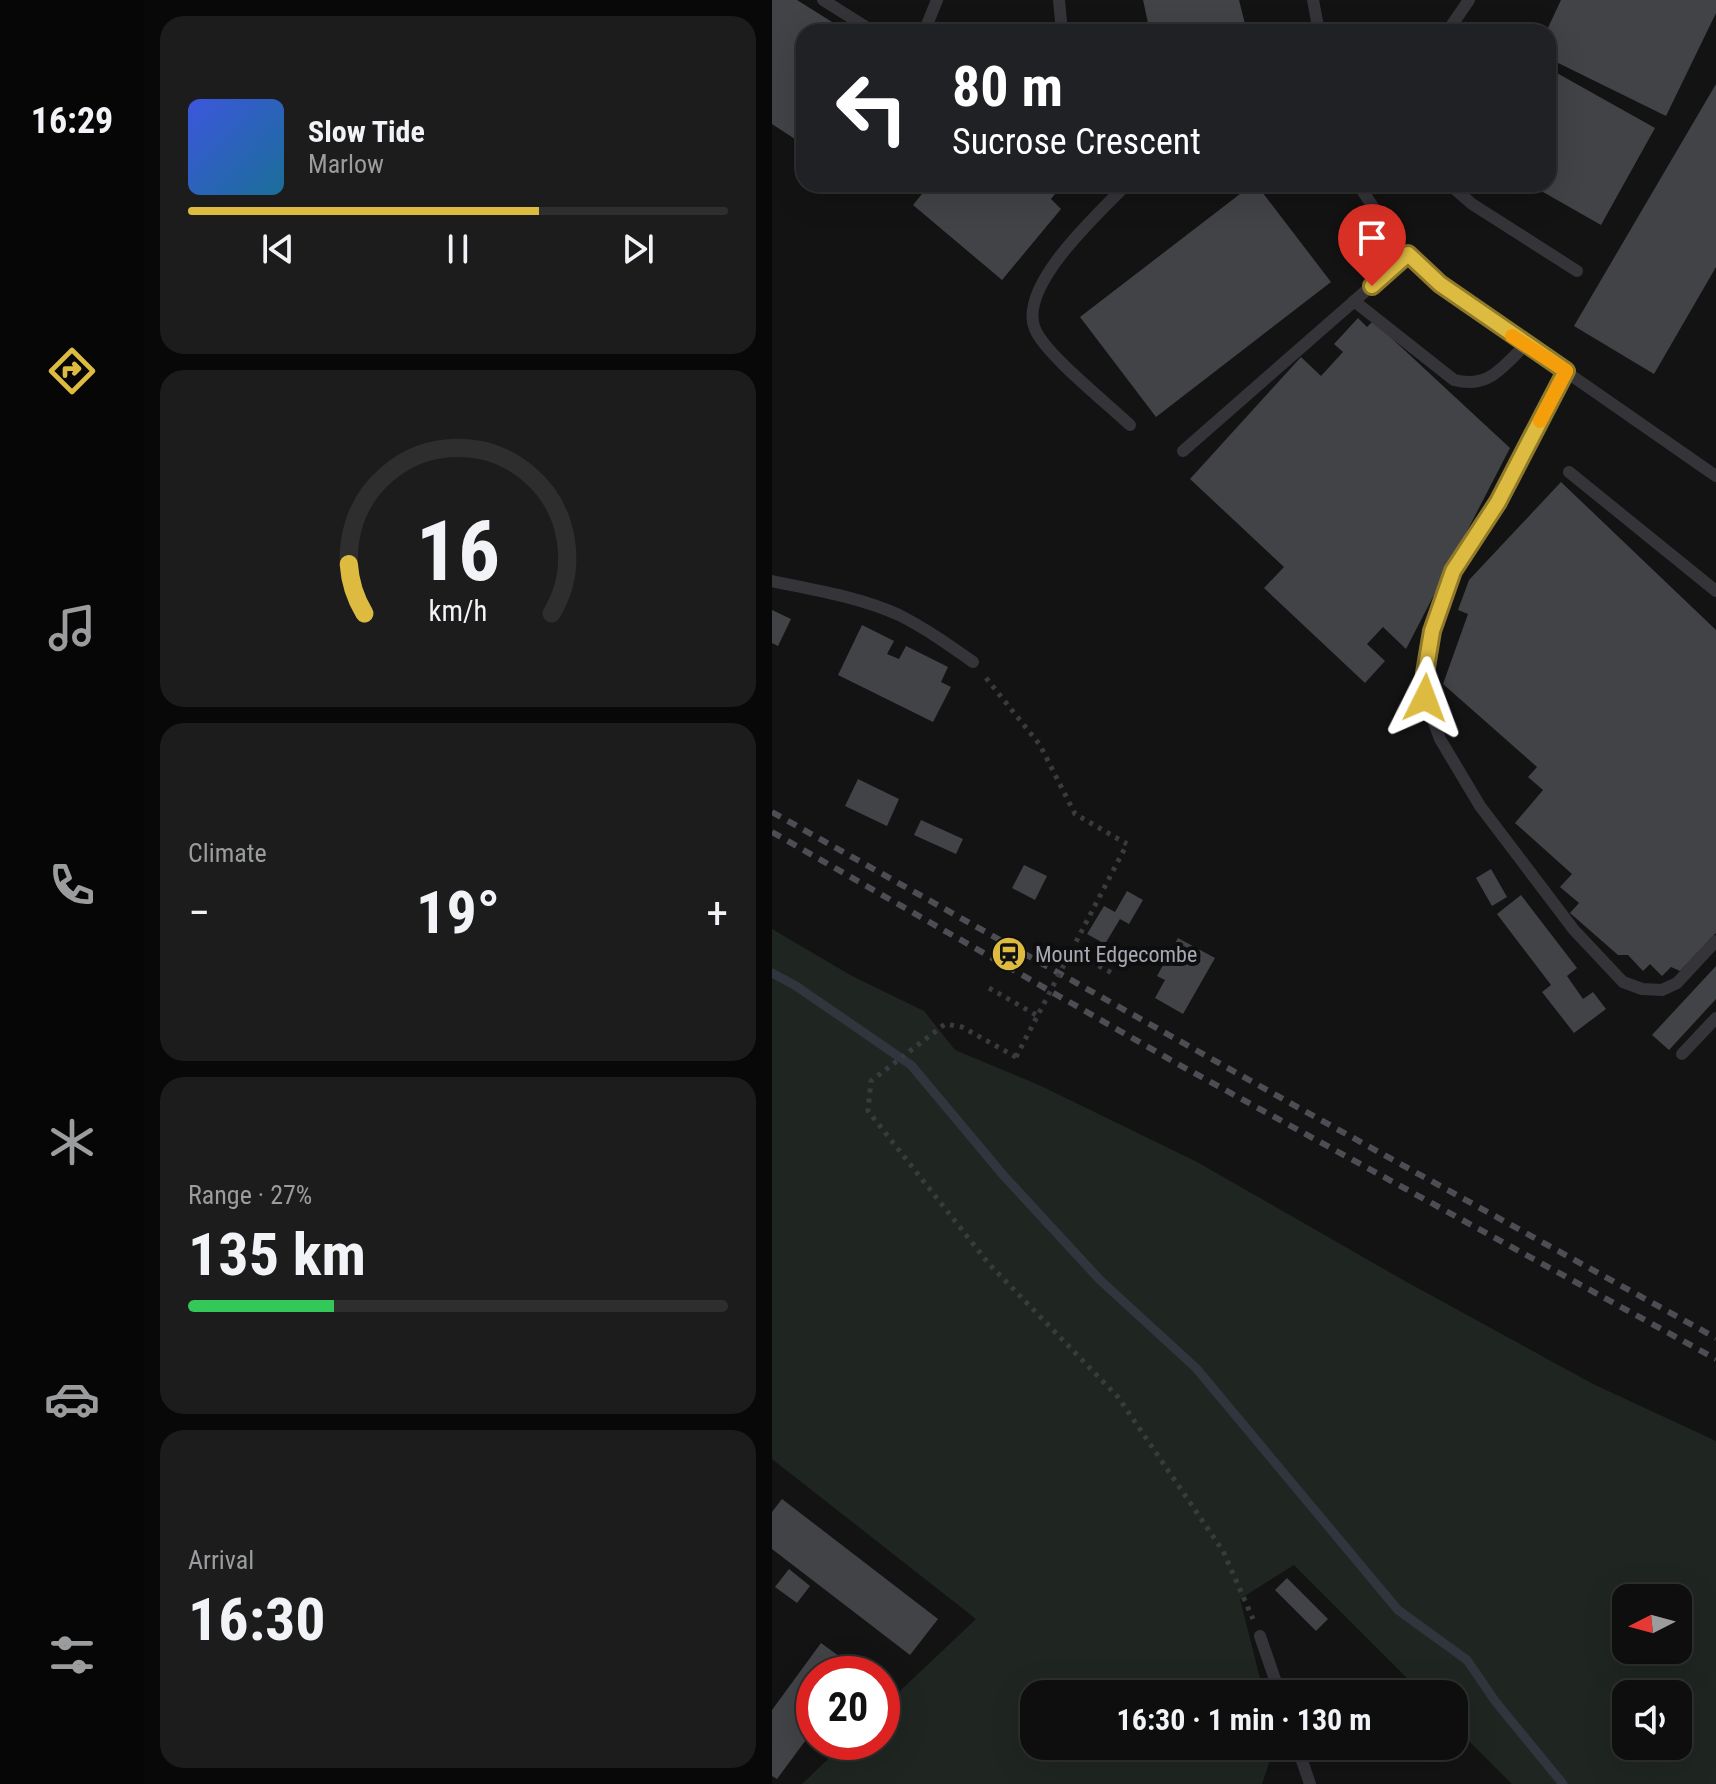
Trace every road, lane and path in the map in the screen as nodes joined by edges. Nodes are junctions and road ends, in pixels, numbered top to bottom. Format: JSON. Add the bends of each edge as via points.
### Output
{"nodes":[{"id":1,"x":823,"y":0,"type":"edge"},
{"id":2,"x":937,"y":0,"type":"edge"},
{"id":3,"x":1059,"y":0,"type":"edge"},
{"id":4,"x":1313,"y":0,"type":"edge"},
{"id":5,"x":1469,"y":0,"type":"edge"},
{"id":6,"x":861,"y":24,"type":"edge"},
{"id":7,"x":927,"y":24,"type":"edge"},
{"id":8,"x":1061,"y":24,"type":"edge"},
{"id":9,"x":1318,"y":24,"type":"edge"},
{"id":10,"x":1452,"y":24,"type":"edge"},
{"id":11,"x":1119,"y":192,"type":"edge"},
{"id":12,"x":1363,"y":192,"type":"edge"},
{"id":13,"x":1458,"y":192,"type":"edge"},
{"id":14,"x":1408,"y":254,"type":"junction"},
{"id":15,"x":1577,"y":271,"type":"dead end"},
{"id":16,"x":1354,"y":301,"type":"junction"},
{"id":17,"x":1526,"y":345,"type":"junction"},
{"id":18,"x":1566,"y":371,"type":"junction"},
{"id":19,"x":1130,"y":425,"type":"dead end"},
{"id":20,"x":1183,"y":451,"type":"dead end"},
{"id":21,"x":1569,"y":472,"type":"dead end"},
{"id":22,"x":1716,"y":476,"type":"edge"},
{"id":23,"x":772,"y":581,"type":"edge"},
{"id":24,"x":1716,"y":591,"type":"edge"},
{"id":25,"x":973,"y":662,"type":"joint"},
{"id":26,"x":1716,"y":941,"type":"edge"},
{"id":27,"x":1072,"y":952,"type":"junction"},
{"id":28,"x":1116,"y":975,"type":"dead end"},
{"id":29,"x":989,"y":988,"type":"dead end"},
{"id":30,"x":1038,"y":1016,"type":"junction"},
{"id":31,"x":1716,"y":1018,"type":"edge"},
{"id":32,"x":1682,"y":1054,"type":"dead end"},
{"id":33,"x":1260,"y":1636,"type":"joint"},
{"id":34,"x":1275,"y":1680,"type":"edge"},
{"id":35,"x":1302,"y":1760,"type":"edge"},
{"id":36,"x":1310,"y":1784,"type":"edge"}],
"edges":[{"from":1,"to":6,"type":"lane"},
{"from":2,"to":7,"type":"lane"},
{"from":3,"to":8,"type":"lane"},
{"from":4,"to":9,"type":"lane"},
{"from":5,"to":10,"type":"lane"},
{"from":11,"to":19,"type":"lane","via":[[1062,251],[1039,291],[1033,325],[1040,338]]},
{"from":12,"to":14,"type":"lane"},
{"from":13,"to":15,"type":"lane"},
{"from":14,"to":16,"type":"lane"},
{"from":14,"to":17,"type":"lane","via":[[1440,284]]},
{"from":16,"to":17,"type":"lane","via":[[1454,380],[1486,381]]},
{"from":16,"to":20,"type":"lane"},
{"from":17,"to":18,"type":"lane"},
{"from":18,"to":22,"type":"lane"},
{"from":18,"to":26,"type":"lane","via":[[1498,502],[1453,571],[1432,631],[1425,698],[1440,739],[1480,806],[1574,930],[1623,982],[1662,990],[1677,983]]},
{"from":21,"to":24,"type":"lane"},
{"from":23,"to":25,"type":"lane","via":[[897,614]]},
{"from":25,"to":27,"type":"path","bridge":true,"via":[[1040,745],[1075,814],[1127,844]]},
{"from":27,"to":28,"type":"path"},
{"from":27,"to":30,"type":"path","bridge":true},
{"from":29,"to":30,"type":"path"},
{"from":30,"to":33,"type":"path","bridge":true,"via":[[1016,1057],[962,1027],[945,1024],[871,1081],[868,1111],[989,1264],[1118,1397],[1223,1551]]},
{"from":31,"to":32,"type":"lane"},
{"from":33,"to":34,"type":"lane"},
{"from":35,"to":36,"type":"lane"}]}
